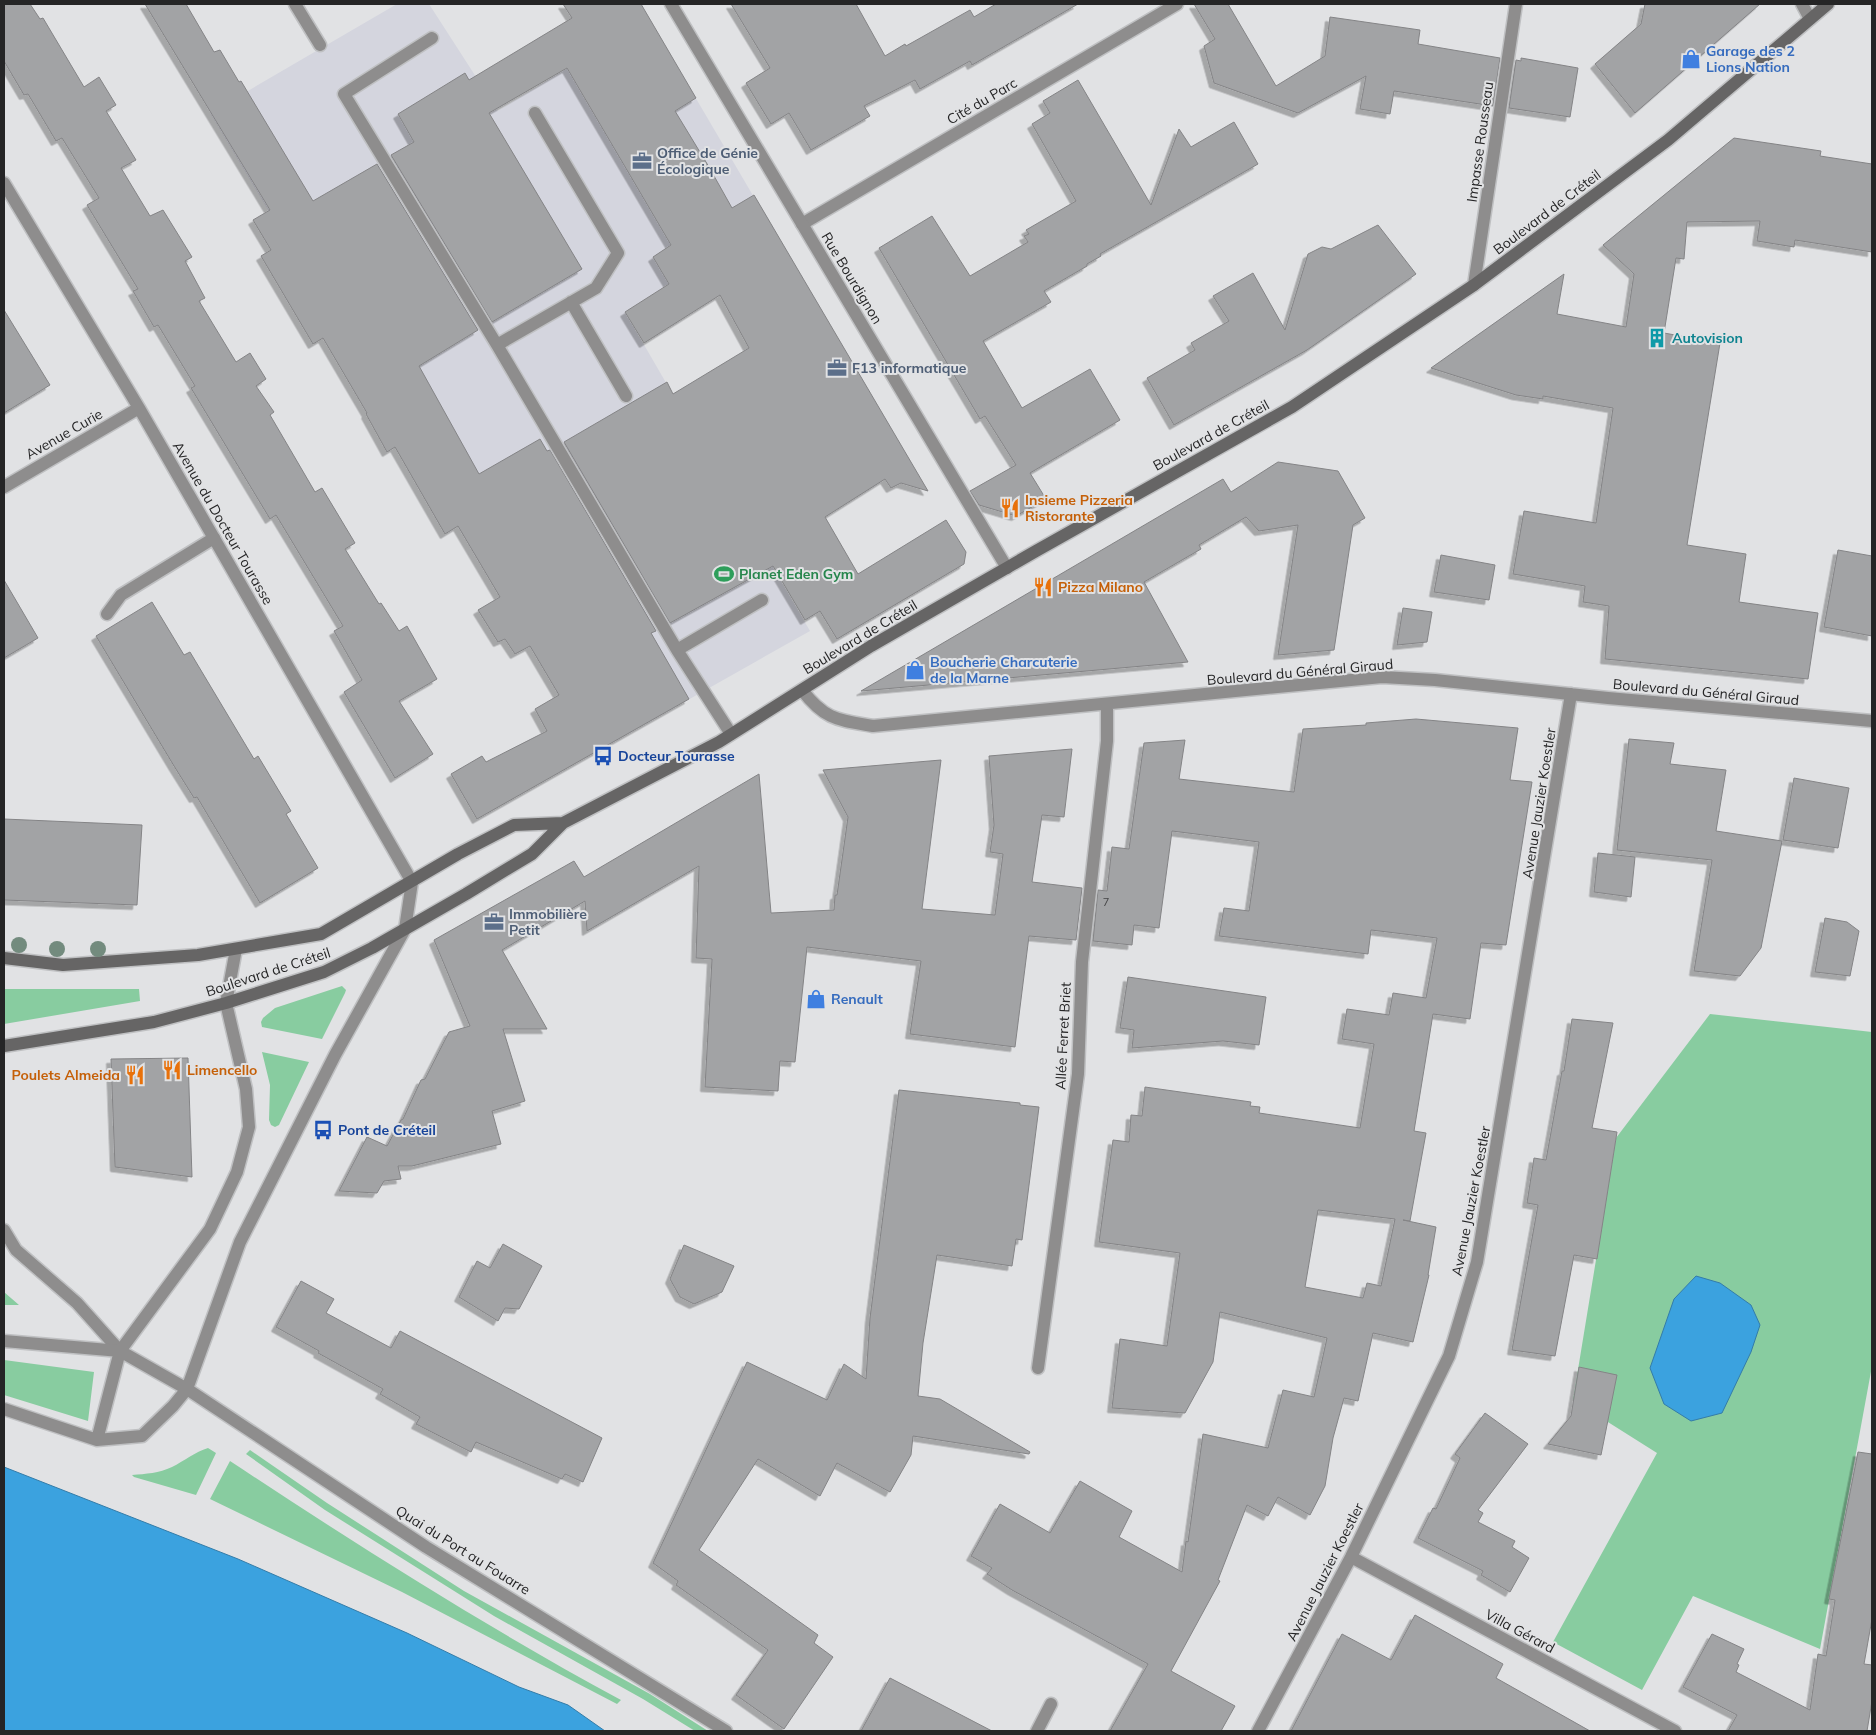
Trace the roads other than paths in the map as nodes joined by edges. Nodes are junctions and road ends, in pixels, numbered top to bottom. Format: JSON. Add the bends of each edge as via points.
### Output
{"nodes":[{"id":1,"x":295,"y":4,"type":"edge"},
{"id":2,"x":671,"y":4,"type":"edge"},
{"id":3,"x":1177,"y":4,"type":"edge"},
{"id":4,"x":1516,"y":4,"type":"edge"},
{"id":5,"x":1802,"y":4,"type":"edge"},
{"id":6,"x":1828,"y":4,"type":"edge"},
{"id":7,"x":1810,"y":19,"type":"junction"},
{"id":8,"x":432,"y":38,"type":"dead end"},
{"id":9,"x":320,"y":46,"type":"dead end"},
{"id":10,"x":534,"y":113,"type":"dead end"},
{"id":11,"x":4,"y":183,"type":"edge"},
{"id":12,"x":802,"y":224,"type":"junction"},
{"id":13,"x":1474,"y":285,"type":"junction"},
{"id":14,"x":571,"y":302,"type":"junction"},
{"id":15,"x":497,"y":345,"type":"junction"},
{"id":16,"x":626,"y":396,"type":"dead end"},
{"id":17,"x":139,"y":408,"type":"junction"},
{"id":18,"x":4,"y":487,"type":"edge"},
{"id":19,"x":214,"y":538,"type":"junction"},
{"id":20,"x":1007,"y":568,"type":"junction"},
{"id":21,"x":762,"y":600,"type":"dead end"},
{"id":22,"x":107,"y":614,"type":"dead end"},
{"id":23,"x":677,"y":650,"type":"junction"},
{"id":24,"x":802,"y":690,"type":"junction"},
{"id":25,"x":1571,"y":694,"type":"junction"},
{"id":26,"x":1107,"y":705,"type":"junction"},
{"id":27,"x":1872,"y":721,"type":"edge"},
{"id":28,"x":731,"y":734,"type":"junction"},
{"id":29,"x":563,"y":823,"type":"junction"},
{"id":30,"x":412,"y":882,"type":"junction"},
{"id":31,"x":405,"y":929,"type":"junction"},
{"id":32,"x":236,"y":949,"type":"junction"},
{"id":33,"x":4,"y":958,"type":"edge"},
{"id":34,"x":226,"y":1003,"type":"junction"},
{"id":35,"x":4,"y":1046,"type":"edge"},
{"id":36,"x":4,"y":1230,"type":"edge"},
{"id":37,"x":4,"y":1341,"type":"edge"},
{"id":38,"x":120,"y":1351,"type":"junction"},
{"id":39,"x":1038,"y":1368,"type":"dead end"},
{"id":40,"x":187,"y":1389,"type":"junction"},
{"id":41,"x":4,"y":1409,"type":"edge"},
{"id":42,"x":97,"y":1440,"type":"junction"},
{"id":43,"x":1351,"y":1557,"type":"junction"},
{"id":44,"x":1051,"y":1704,"type":"dead end"},
{"id":45,"x":726,"y":1731,"type":"edge"},
{"id":46,"x":1037,"y":1731,"type":"edge"},
{"id":47,"x":1258,"y":1731,"type":"edge"},
{"id":48,"x":1675,"y":1731,"type":"edge"}],
"edges":[{"from":1,"to":9,"type":"street"},
{"from":2,"to":12,"type":"street","name":"Rue Bourdignon"},
{"from":3,"to":12,"type":"street","name":"Cité du Parc"},
{"from":4,"to":13,"type":"street","name":"Impasse Rousseau"},
{"from":5,"to":7,"type":"street"},
{"from":6,"to":7,"type":"main road","name":"Boulevard de Créteil"},
{"from":7,"to":13,"type":"main road","name":"Boulevard de Créteil","via":[[1668,140]]},
{"from":8,"to":15,"type":"street","via":[[344,94]]},
{"from":10,"to":14,"type":"street","via":[[618,253],[596,288]]},
{"from":11,"to":17,"type":"street","name":"Avenue du Docteur Tourasse"},
{"from":12,"to":20,"type":"street","name":"Rue Bourdignon"},
{"from":13,"to":20,"type":"main road","name":"Boulevard de Créteil","via":[[1292,407]]},
{"from":14,"to":15,"type":"street"},
{"from":14,"to":16,"type":"street"},
{"from":15,"to":23,"type":"street"},
{"from":17,"to":18,"type":"street","name":"Avenue Curie"},
{"from":17,"to":19,"type":"street","name":"Avenue du Docteur Tourasse"},
{"from":19,"to":22,"type":"street","via":[[121,595]]},
{"from":19,"to":30,"type":"street","name":"Avenue du Docteur Tourasse"},
{"from":20,"to":24,"type":"main road","name":"Boulevard de Créteil","via":[[871,646]]},
{"from":21,"to":23,"type":"street"},
{"from":23,"to":28,"type":"street"},
{"from":24,"to":26,"type":"street","name":"Boulevard du Général Giraud","via":[[814,704],[836,719],[873,726]]},
{"from":24,"to":28,"type":"main road","name":"Boulevard de Créteil"},
{"from":25,"to":26,"type":"street","name":"Boulevard du Général Giraud","via":[[1382,677]]},
{"from":25,"to":27,"type":"street","name":"Boulevard du Général Giraud"},
{"from":25,"to":43,"type":"street","name":"Avenue Jauzier Koestler","via":[[1477,1262],[1449,1356]]},
{"from":26,"to":39,"type":"street","name":"Allée Ferret Briet","via":[[1107,741],[1082,962],[1078,1074]]},
{"from":28,"to":29,"type":"main road","name":"Boulevard de Créteil"},
{"from":29,"to":30,"type":"main road","name":"Boulevard de Créteil","via":[[514,825]]},
{"from":29,"to":31,"type":"main road","name":"Boulevard de Créteil","via":[[532,854]]},
{"from":30,"to":31,"type":"street"},
{"from":30,"to":32,"type":"main road","name":"Boulevard de Créteil","via":[[321,934]]},
{"from":31,"to":34,"type":"main road","name":"Boulevard de Créteil","via":[[324,972]]},
{"from":31,"to":40,"type":"street","via":[[335,1054],[240,1242]]},
{"from":32,"to":33,"type":"main road","name":"Boulevard de Créteil","via":[[198,956],[62,965]]},
{"from":32,"to":34,"type":"street"},
{"from":34,"to":35,"type":"main road","name":"Boulevard de Créteil","via":[[154,1022]]},
{"from":34,"to":38,"type":"street","via":[[246,1089],[250,1127],[237,1172],[210,1229]]},
{"from":36,"to":38,"type":"street","via":[[16,1250],[77,1303]]},
{"from":37,"to":38,"type":"street"},
{"from":38,"to":40,"type":"street","name":"Quai du Port au Fouarre"},
{"from":38,"to":42,"type":"street"},
{"from":40,"to":42,"type":"street","via":[[142,1436]]},
{"from":40,"to":45,"type":"street","name":"Quai du Port au Fouarre","via":[[426,1547]]},
{"from":41,"to":42,"type":"street"},
{"from":43,"to":47,"type":"street","name":"Avenue Jauzier Koestler"},
{"from":43,"to":48,"type":"street","name":"Villa Gérard"},
{"from":44,"to":46,"type":"street"}]}
